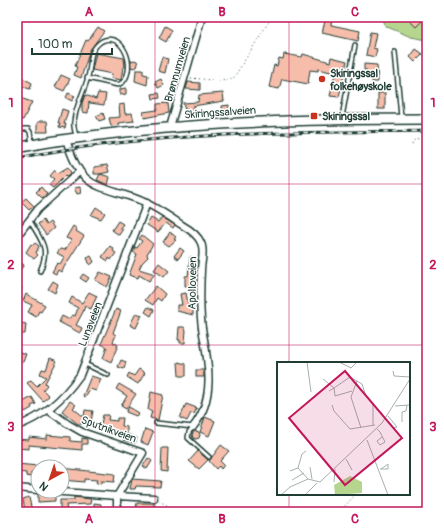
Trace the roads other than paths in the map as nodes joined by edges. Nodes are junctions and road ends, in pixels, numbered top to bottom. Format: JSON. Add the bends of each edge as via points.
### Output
{"nodes":[{"id":1,"x":202,"y":17,"type":"edge"},
{"id":2,"x":355,"y":45,"type":"dead end"},
{"id":3,"x":395,"y":52,"type":"dead end"},
{"id":4,"x":88,"y":78,"type":"junction"},
{"id":5,"x":341,"y":119,"type":"junction"},
{"id":6,"x":401,"y":119,"type":"junction"},
{"id":7,"x":427,"y":119,"type":"edge"},
{"id":8,"x":170,"y":127,"type":"junction"},
{"id":9,"x":17,"y":129,"type":"edge"},
{"id":10,"x":76,"y":138,"type":"junction"},
{"id":11,"x":66,"y":139,"type":"junction"},
{"id":12,"x":32,"y":144,"type":"junction"},
{"id":13,"x":17,"y":148,"type":"edge"},
{"id":14,"x":79,"y":172,"type":"junction"},
{"id":15,"x":147,"y":203,"type":"junction"},
{"id":16,"x":29,"y":219,"type":"junction"},
{"id":17,"x":17,"y":236,"type":"edge"},
{"id":18,"x":40,"y":271,"type":"dead end"},
{"id":19,"x":85,"y":364,"type":"junction"},
{"id":20,"x":108,"y":375,"type":"dead end"},
{"id":21,"x":48,"y":410,"type":"junction"},
{"id":22,"x":156,"y":423,"type":"dead end"},
{"id":23,"x":17,"y":426,"type":"edge"},
{"id":24,"x":193,"y":427,"type":"junction"},
{"id":25,"x":209,"y":457,"type":"dead end"},
{"id":26,"x":17,"y":488,"type":"edge"},
{"id":27,"x":30,"y":489,"type":"edge"},
{"id":28,"x":70,"y":492,"type":"edge"},
{"id":29,"x":117,"y":496,"type":"junction"},
{"id":30,"x":154,"y":498,"type":"road end"},
{"id":31,"x":117,"y":512,"type":"edge"}],
"edges":[{"from":1,"to":8,"type":"street","name":"Brønnumveien"},
{"from":2,"to":5,"type":"lane"},
{"from":3,"to":6,"type":"lane"},
{"from":4,"to":4,"type":"lane","via":[[92,54],[102,41],[111,40],[126,50],[128,67],[123,82],[118,85]]},
{"from":4,"to":10,"type":"lane","via":[[75,116]]},
{"from":5,"to":6,"type":"main road","name":"Skiringssalveien"},
{"from":5,"to":8,"type":"main road","name":"Skiringssalveien","via":[[268,120]]},
{"from":6,"to":7,"type":"main road","name":"Skiringssalveien"},
{"from":8,"to":10,"type":"main road","name":"Skiringssalveien"},
{"from":9,"to":12,"type":"lane","via":[[28,128]]},
{"from":10,"to":11,"type":"main road","name":"Skiringssalveien"},
{"from":11,"to":12,"type":"main road","name":"Skiringssalveien"},
{"from":11,"to":14,"type":"street","name":"Apolloveien"},
{"from":12,"to":13,"type":"main road","name":"Skiringssalveien"},
{"from":14,"to":15,"type":"street","name":"Apolloveien","via":[[98,187]]},
{"from":14,"to":16,"type":"street"},
{"from":15,"to":19,"type":"street","name":"Lunaveien"},
{"from":15,"to":24,"type":"street","name":"Apolloveien","via":[[193,233],[203,247],[202,332],[208,356],[208,392],[199,419]]},
{"from":16,"to":17,"type":"street"},
{"from":16,"to":18,"type":"lane","via":[[46,251]]},
{"from":19,"to":20,"type":"lane"},
{"from":19,"to":21,"type":"street","name":"Lunaveien","via":[[71,388]]},
{"from":21,"to":23,"type":"street","name":"Lunaveien"},
{"from":21,"to":29,"type":"street","name":"Sputnikveien","via":[[82,432],[143,453]]},
{"from":22,"to":24,"type":"lane"},
{"from":24,"to":25,"type":"lane","via":[[188,438]]},
{"from":26,"to":27,"type":"street"},
{"from":28,"to":29,"type":"street"},
{"from":29,"to":30,"type":"street"},
{"from":29,"to":31,"type":"street"}]}
